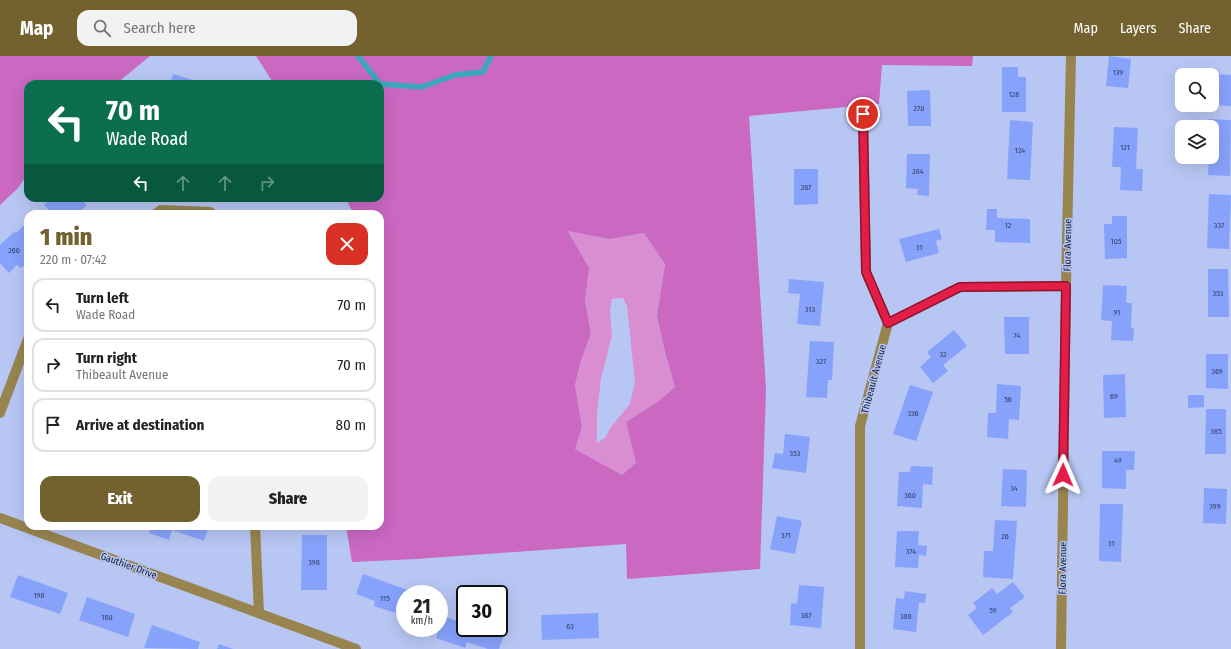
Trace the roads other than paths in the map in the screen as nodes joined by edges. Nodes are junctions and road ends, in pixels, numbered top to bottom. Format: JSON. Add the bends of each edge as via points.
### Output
{"nodes":[{"id":1,"x":1071,"y":56,"type":"edge"},
{"id":2,"x":863,"y":114,"type":"dead end"},
{"id":3,"x":1066,"y":286,"type":"junction"},
{"id":4,"x":888,"y":323,"type":"junction"},
{"id":5,"x":24,"y":350,"type":"edge"},
{"id":6,"x":0,"y":413,"type":"edge"},
{"id":7,"x":0,"y":518,"type":"edge"},
{"id":8,"x":24,"y":527,"type":"edge"},
{"id":9,"x":33,"y":530,"type":"edge"},
{"id":10,"x":255,"y":530,"type":"edge"},
{"id":11,"x":259,"y":613,"type":"junction"},
{"id":12,"x":356,"y":649,"type":"edge"},
{"id":13,"x":860,"y":649,"type":"edge"},
{"id":14,"x":1061,"y":649,"type":"edge"}],
"edges":[{"from":1,"to":3,"type":"street","name":"Flora Avenue"},
{"from":2,"to":4,"type":"street","via":[[866,272]]},
{"from":3,"to":4,"type":"street","via":[[960,287]]},
{"from":3,"to":14,"type":"street","name":"Flora Avenue"},
{"from":4,"to":13,"type":"street","name":"Thibeault Avenue","via":[[860,426]]},
{"from":5,"to":6,"type":"street"},
{"from":7,"to":8,"type":"street","name":"Gauthier Drive"},
{"from":9,"to":11,"type":"street","name":"Gauthier Drive"},
{"from":10,"to":11,"type":"street"},
{"from":11,"to":12,"type":"street","name":"Gauthier Drive"}]}
